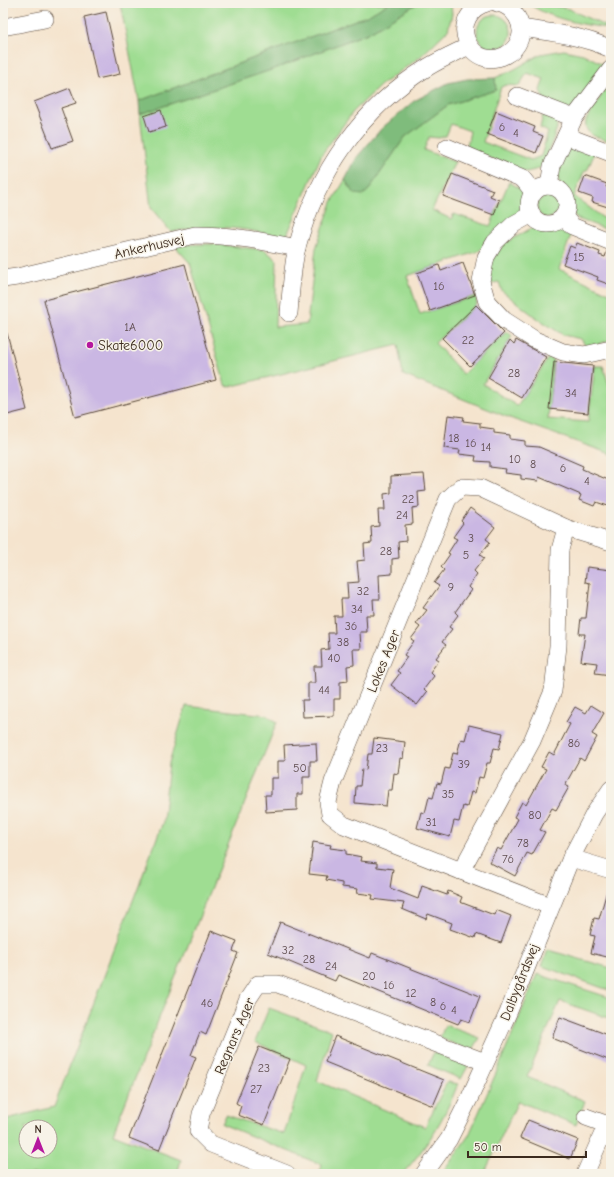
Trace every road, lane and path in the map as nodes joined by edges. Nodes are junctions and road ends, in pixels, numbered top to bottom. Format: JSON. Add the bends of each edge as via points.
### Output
{"nodes":[{"id":1,"x":497,"y":3,"type":"edge"},
{"id":2,"x":480,"y":4,"type":"edge"},
{"id":3,"x":45,"y":19,"type":"dead end"},
{"id":4,"x":3,"y":27,"type":"edge"},
{"id":5,"x":521,"y":28,"type":"junction"},
{"id":6,"x":469,"y":46,"type":"junction"},
{"id":7,"x":611,"y":49,"type":"edge"},
{"id":8,"x":611,"y":69,"type":"edge"},
{"id":9,"x":517,"y":96,"type":"dead end"},
{"id":10,"x":574,"y":118,"type":"junction"},
{"id":11,"x":566,"y":136,"type":"junction"},
{"id":12,"x":447,"y":147,"type":"dead end"},
{"id":13,"x":611,"y":152,"type":"edge"},
{"id":14,"x":541,"y":189,"type":"junction"},
{"id":15,"x":532,"y":214,"type":"junction"},
{"id":16,"x":564,"y":217,"type":"junction"},
{"id":17,"x":611,"y":242,"type":"edge"},
{"id":18,"x":297,"y":248,"type":"junction"},
{"id":19,"x":3,"y":279,"type":"edge"},
{"id":20,"x":289,"y":313,"type":"dead end"},
{"id":21,"x":611,"y":349,"type":"edge"},
{"id":22,"x":566,"y":528,"type":"junction"},
{"id":23,"x":611,"y":542,"type":"edge"},
{"id":24,"x":611,"y":789,"type":"edge"},
{"id":25,"x":571,"y":858,"type":"junction"},
{"id":26,"x":611,"y":870,"type":"edge"},
{"id":27,"x":462,"y":872,"type":"junction"},
{"id":28,"x":550,"y":906,"type":"junction"},
{"id":29,"x":485,"y":1062,"type":"junction"},
{"id":30,"x":586,"y":1116,"type":"dead end"},
{"id":31,"x":609,"y":1125,"type":"edge"},
{"id":32,"x":287,"y":1174,"type":"edge"},
{"id":33,"x":424,"y":1174,"type":"edge"},
{"id":34,"x":585,"y":1174,"type":"edge"}],
"edges":[{"from":1,"to":5,"type":"street","via":[[515,13]]},
{"from":2,"to":6,"type":"street","via":[[466,20],[465,33]]},
{"from":3,"to":4,"type":"street"},
{"from":5,"to":6,"type":"street","via":[[516,46],[502,57],[483,57]]},
{"from":5,"to":7,"type":"street","via":[[574,37]]},
{"from":6,"to":18,"type":"street","via":[[428,67],[391,94],[359,126],[332,163],[314,197]]},
{"from":8,"to":10,"type":"street"},
{"from":9,"to":10,"type":"street"},
{"from":10,"to":11,"type":"street"},
{"from":11,"to":13,"type":"street"},
{"from":11,"to":14,"type":"street"},
{"from":12,"to":14,"type":"street"},
{"from":14,"to":15,"type":"street","via":[[530,200],[529,209]]},
{"from":14,"to":16,"type":"street","via":[[558,189],[567,199]]},
{"from":15,"to":16,"type":"street","via":[[536,220],[546,225],[558,222]]},
{"from":15,"to":21,"type":"street","via":[[514,224],[495,242],[486,257],[481,281],[487,302],[504,320],[535,340],[563,352],[584,355]]},
{"from":16,"to":17,"type":"street","via":[[572,226]]},
{"from":18,"to":19,"type":"street","name":"Ankerhusvej","via":[[246,238],[195,235]]},
{"from":18,"to":20,"type":"street","via":[[291,280]]},
{"from":22,"to":23,"type":"street","name":"Lokes Ager"},
{"from":22,"to":27,"type":"street","via":[[560,550],[558,646],[553,691],[532,741]]},
{"from":22,"to":27,"type":"street","name":"Lokes Ager","via":[[480,488],[461,487],[448,499],[333,782],[328,802],[330,814],[344,825]]},
{"from":24,"to":25,"type":"street","name":"Dalbygårdsvej","via":[[594,814]]},
{"from":25,"to":26,"type":"street"},
{"from":25,"to":28,"type":"street","name":"Dalbygårdsvej"},
{"from":27,"to":28,"type":"street","name":"Lokes Ager"},
{"from":28,"to":29,"type":"street","name":"Dalbygårdsvej","via":[[508,1013]]},
{"from":29,"to":32,"type":"street","name":"Regnars Ager","via":[[278,984],[258,984],[248,999],[201,1114],[198,1131],[211,1144]]},
{"from":29,"to":33,"type":"street","name":"Dalbygårdsvej","via":[[449,1139]]},
{"from":30,"to":31,"type":"street"},
{"from":31,"to":34,"type":"street"}]}
